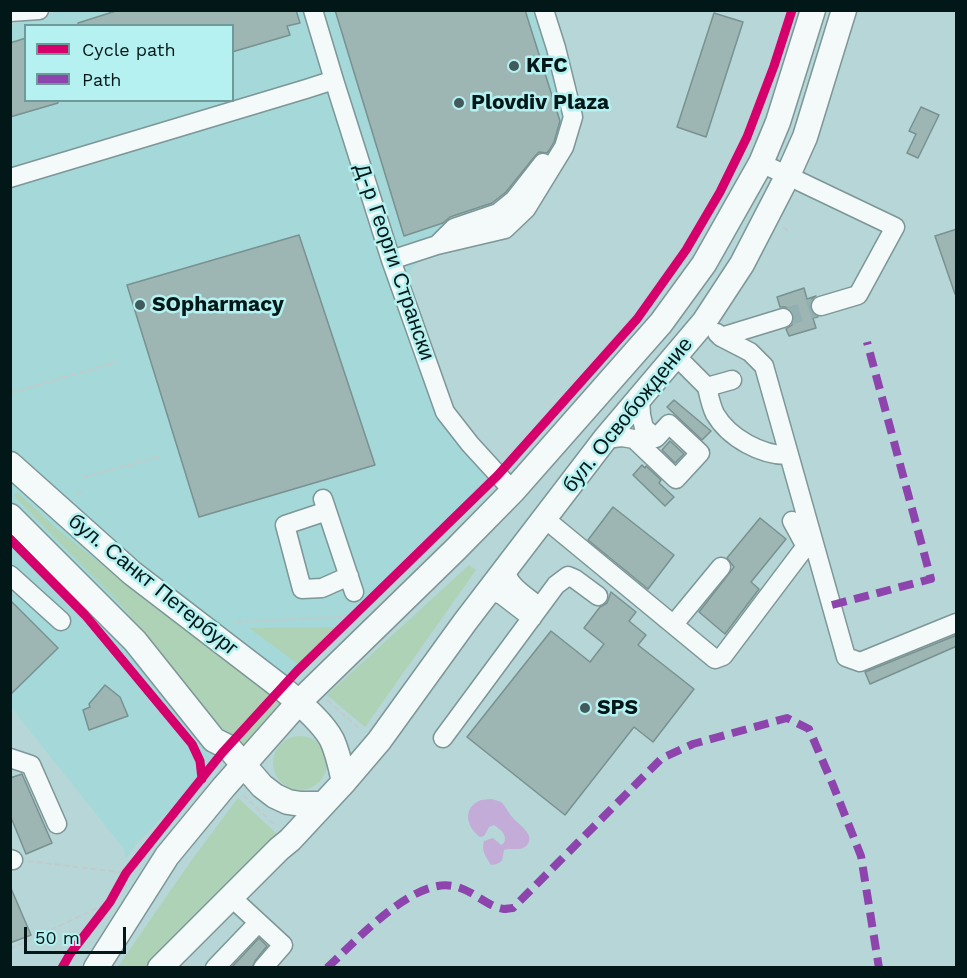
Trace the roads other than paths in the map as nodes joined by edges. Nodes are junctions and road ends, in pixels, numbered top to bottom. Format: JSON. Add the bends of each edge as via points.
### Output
{"nodes":[{"id":1,"x":39,"y":10,"type":"edge"},
{"id":2,"x":313,"y":10,"type":"edge"},
{"id":3,"x":544,"y":10,"type":"edge"},
{"id":4,"x":813,"y":10,"type":"edge"},
{"id":5,"x":844,"y":10,"type":"edge"},
{"id":6,"x":10,"y":12,"type":"edge"},
{"id":7,"x":334,"y":80,"type":"junction"},
{"id":8,"x":543,"y":163,"type":"dead end"},
{"id":9,"x":761,"y":163,"type":"junction"},
{"id":10,"x":788,"y":175,"type":"junction"},
{"id":11,"x":10,"y":178,"type":"edge"},
{"id":12,"x":437,"y":245,"type":"junction"},
{"id":13,"x":392,"y":260,"type":"junction"},
{"id":14,"x":821,"y":306,"type":"tunnel mouth"},
{"id":15,"x":783,"y":318,"type":"tunnel mouth"},
{"id":16,"x":712,"y":329,"type":"junction"},
{"id":17,"x":676,"y":356,"type":"junction"},
{"id":18,"x":732,"y":380,"type":"dead end"},
{"id":19,"x":706,"y":387,"type":"junction"},
{"id":20,"x":640,"y":399,"type":"junction"},
{"id":21,"x":605,"y":438,"type":"junction"},
{"id":22,"x":789,"y":455,"type":"junction"},
{"id":23,"x":10,"y":464,"type":"edge"},
{"id":24,"x":513,"y":491,"type":"junction"},
{"id":25,"x":10,"y":516,"type":"edge"},
{"id":26,"x":544,"y":518,"type":"junction"},
{"id":27,"x":792,"y":521,"type":"dead end"},
{"id":28,"x":721,"y":567,"type":"dead end"},
{"id":29,"x":505,"y":570,"type":"junction"},
{"id":30,"x":10,"y":575,"type":"edge"},
{"id":31,"x":489,"y":590,"type":"junction"},
{"id":32,"x":355,"y":592,"type":"joint"},
{"id":33,"x":598,"y":596,"type":"dead end"},
{"id":34,"x":536,"y":613,"type":"junction"},
{"id":35,"x":61,"y":621,"type":"dead end"},
{"id":36,"x":957,"y":623,"type":"edge"},
{"id":37,"x":674,"y":624,"type":"junction"},
{"id":38,"x":299,"y":702,"type":"junction"},
{"id":39,"x":443,"y":738,"type":"dead end"},
{"id":40,"x":10,"y":758,"type":"edge"},
{"id":41,"x":243,"y":766,"type":"junction"},
{"id":42,"x":344,"y":782,"type":"junction"},
{"id":43,"x":322,"y":804,"type":"junction"},
{"id":44,"x":57,"y":824,"type":"dead end"},
{"id":45,"x":231,"y":897,"type":"junction"},
{"id":46,"x":258,"y":923,"type":"junction"},
{"id":47,"x":96,"y":968,"type":"edge"},
{"id":48,"x":160,"y":968,"type":"edge"},
{"id":49,"x":215,"y":968,"type":"edge"},
{"id":50,"x":263,"y":968,"type":"edge"}],
"edges":[{"from":1,"to":6,"type":"street"},
{"from":2,"to":7,"type":"street","name":"Д-р Георги Странски"},
{"from":3,"to":12,"type":"street","via":[[573,117],[564,147],[526,209],[505,229]]},
{"from":4,"to":9,"type":"main road","name":"бул. Освобождение"},
{"from":5,"to":10,"type":"main road","name":"бул. Освобождение","via":[[805,137]]},
{"from":7,"to":11,"type":"street"},
{"from":7,"to":13,"type":"street","name":"Д-р Георги Странски"},
{"from":8,"to":12,"type":"street","via":[[514,200],[498,213],[454,228]]},
{"from":9,"to":10,"type":"street"},
{"from":9,"to":24,"type":"main road","name":"бул. Освобождение","via":[[704,264],[662,323]]},
{"from":10,"to":14,"type":"street","via":[[895,226],[858,295]]},
{"from":10,"to":16,"type":"main road","name":"бул. Освобождение"},
{"from":12,"to":13,"type":"street"},
{"from":13,"to":24,"type":"street","name":"Д-р Георги Странски","via":[[445,412]]},
{"from":15,"to":16,"type":"street"},
{"from":16,"to":17,"type":"main road","name":"бул. Освобождение"},
{"from":16,"to":22,"type":"street","via":[[750,352],[764,366]]},
{"from":17,"to":19,"type":"street"},
{"from":17,"to":20,"type":"main road","name":"бул. Освобождение"},
{"from":18,"to":19,"type":"street"},
{"from":19,"to":22,"type":"street","via":[[714,412],[739,440]]},
{"from":20,"to":21,"type":"main road","name":"бул. Освобождение"},
{"from":20,"to":21,"type":"street","via":[[644,428],[656,438],[669,424],[700,453],[676,479],[634,440]]},
{"from":21,"to":26,"type":"main road","name":"бул. Освобождение"},
{"from":22,"to":36,"type":"street","via":[[846,657],[860,662]]},
{"from":23,"to":38,"type":"main road","name":"бул. Санкт Петербург","via":[[132,573]]},
{"from":24,"to":38,"type":"main road","name":"бул. Освобождение"},
{"from":25,"to":41,"type":"main road","name":"бул. Санкт Петербург","via":[[135,641],[214,740],[228,747]]},
{"from":26,"to":29,"type":"main road","name":"бул. Освобождение"},
{"from":26,"to":37,"type":"street"},
{"from":27,"to":37,"type":"street","via":[[804,548],[723,656],[715,659]]},
{"from":28,"to":37,"type":"street"},
{"from":29,"to":31,"type":"main road","name":"бул. Освобождение"},
{"from":29,"to":34,"type":"street","via":[[507,579]]},
{"from":30,"to":35,"type":"street"},
{"from":31,"to":34,"type":"street"},
{"from":31,"to":42,"type":"main road","name":"бул. Освобождение","via":[[379,741]]},
{"from":32,"to":32,"type":"street","via":[[325,505],[285,525],[302,589]]},
{"from":33,"to":34,"type":"street","via":[[568,576],[556,585]]},
{"from":34,"to":39,"type":"street"},
{"from":38,"to":41,"type":"main road","name":"бул. Освобождение"},
{"from":38,"to":42,"type":"main road","name":"бул. Санкт Петербург","via":[[331,737]]},
{"from":40,"to":44,"type":"street","via":[[31,765]]},
{"from":41,"to":43,"type":"main road","name":"бул. Санкт Петербург","via":[[275,796],[288,802]]},
{"from":41,"to":47,"type":"main road","via":[[167,856]]},
{"from":42,"to":43,"type":"main road","name":"бул. Освобождение"},
{"from":43,"to":45,"type":"main road"},
{"from":45,"to":46,"type":"street"},
{"from":45,"to":48,"type":"main road"},
{"from":46,"to":49,"type":"street"},
{"from":46,"to":50,"type":"street","via":[[283,945]]}]}
